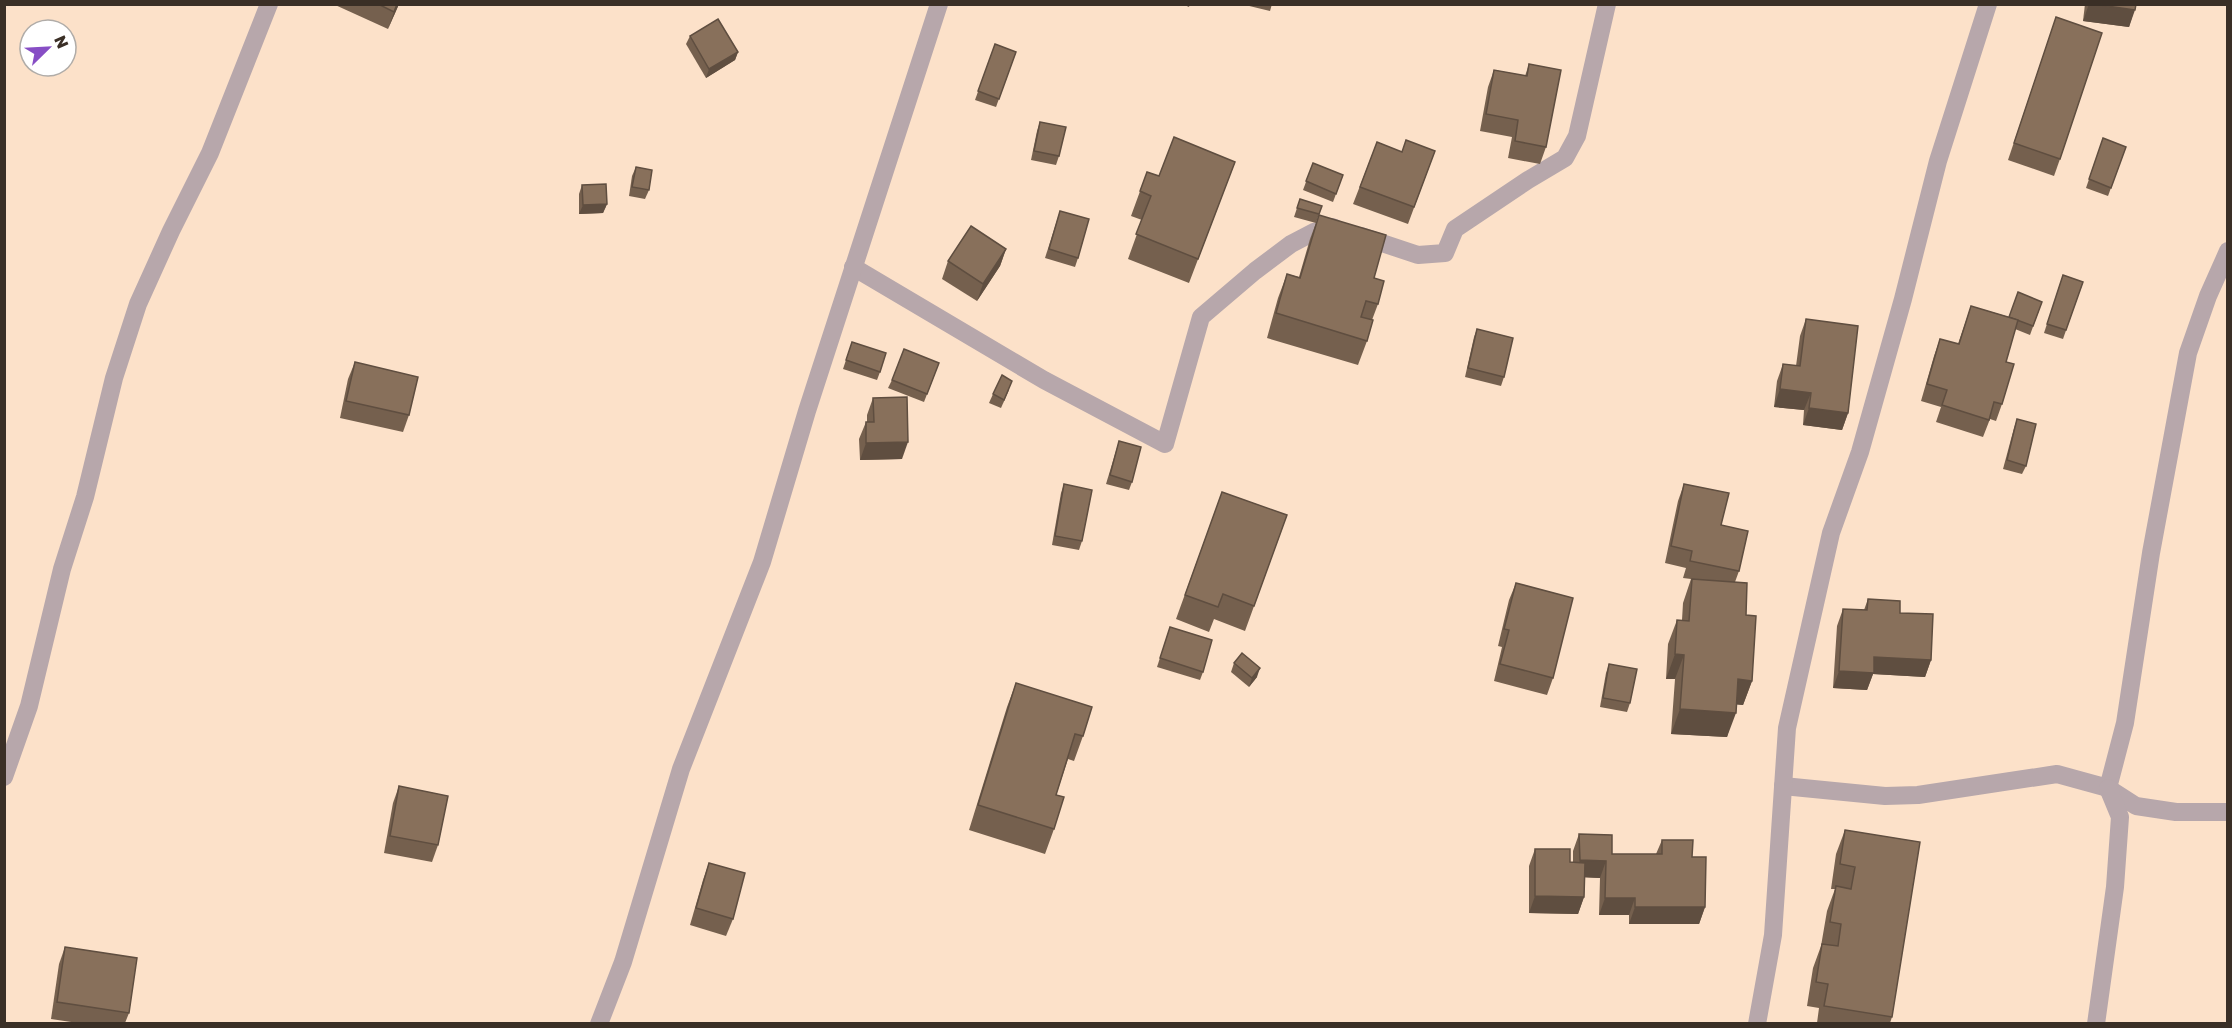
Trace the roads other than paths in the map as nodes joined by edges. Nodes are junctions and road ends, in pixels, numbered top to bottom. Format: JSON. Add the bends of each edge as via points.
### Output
{"nodes":[{"id":1,"x":269,"y":4,"type":"edge"},
{"id":2,"x":939,"y":4,"type":"edge"},
{"id":3,"x":1607,"y":4,"type":"edge"},
{"id":4,"x":1988,"y":4,"type":"edge"},
{"id":5,"x":2228,"y":251,"type":"edge"},
{"id":6,"x":853,"y":267,"type":"junction"},
{"id":7,"x":4,"y":777,"type":"edge"},
{"id":8,"x":1783,"y":786,"type":"junction"},
{"id":9,"x":2108,"y":788,"type":"junction"},
{"id":10,"x":2228,"y":812,"type":"edge"},
{"id":11,"x":599,"y":1023,"type":"edge"},
{"id":12,"x":1757,"y":1023,"type":"edge"},
{"id":13,"x":2096,"y":1023,"type":"edge"}],
"edges":[{"from":1,"to":7,"type":"street","via":[[210,153],[138,304],[62,569],[29,706]]},
{"from":2,"to":6,"type":"street"},
{"from":3,"to":6,"type":"street","via":[[1577,136],[1565,158],[1455,229],[1445,253],[1418,255],[1332,227],[1291,244],[1201,316],[1165,444],[1044,380]]},
{"from":4,"to":8,"type":"street","via":[[1938,162],[1860,452],[1831,533],[1787,728]]},
{"from":5,"to":9,"type":"street","via":[[2188,353],[2125,723]]},
{"from":6,"to":11,"type":"street","via":[[762,562],[681,769],[623,962]]},
{"from":8,"to":9,"type":"street","via":[[1885,796],[1918,795],[2057,774]]},
{"from":8,"to":12,"type":"street","via":[[1773,935]]},
{"from":9,"to":10,"type":"street","via":[[2136,806],[2175,812]]},
{"from":9,"to":13,"type":"street","via":[[2120,817],[2115,887]]}]}
